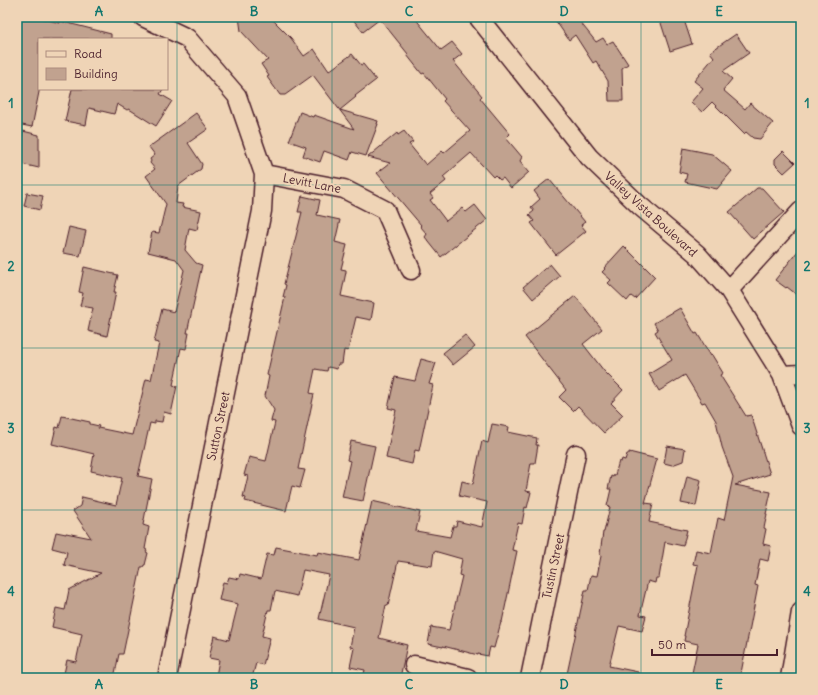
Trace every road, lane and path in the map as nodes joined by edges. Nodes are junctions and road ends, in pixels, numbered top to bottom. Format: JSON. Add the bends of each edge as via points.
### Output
{"nodes":[{"id":1,"x":143,"y":17,"type":"edge"},
{"id":2,"x":478,"y":17,"type":"edge"},
{"id":3,"x":264,"y":174,"type":"junction"},
{"id":4,"x":801,"y":210,"type":"edge"},
{"id":5,"x":411,"y":270,"type":"dead end"},
{"id":6,"x":728,"y":290,"type":"junction"},
{"id":7,"x":801,"y":374,"type":"edge"},
{"id":8,"x":782,"y":375,"type":"junction"},
{"id":9,"x":801,"y":426,"type":"edge"},
{"id":10,"x":576,"y":454,"type":"dead end"},
{"id":11,"x":801,"y":612,"type":"edge"},
{"id":12,"x":414,"y":665,"type":"dead end"},
{"id":13,"x":167,"y":678,"type":"edge"},
{"id":14,"x":468,"y":678,"type":"edge"},
{"id":15,"x":530,"y":678,"type":"edge"},
{"id":16,"x":790,"y":678,"type":"edge"}],
"edges":[{"from":1,"to":3,"type":"street","via":[[187,38],[236,96]]},
{"from":2,"to":6,"type":"street","name":"Valley Vista Boulevard","via":[[589,157],[640,206],[697,254]]},
{"from":3,"to":5,"type":"street","name":"Levitt Lane","via":[[344,189],[385,210]]},
{"from":3,"to":13,"type":"street","name":"Sutton Street","via":[[262,211]]},
{"from":4,"to":6,"type":"street"},
{"from":6,"to":8,"type":"street","name":"Valley Vista Boulevard"},
{"from":7,"to":8,"type":"street"},
{"from":8,"to":9,"type":"street","name":"Valley Vista Boulevard"},
{"from":10,"to":15,"type":"street","name":"Tustin Street"},
{"from":11,"to":16,"type":"street"},
{"from":12,"to":14,"type":"street"}]}
